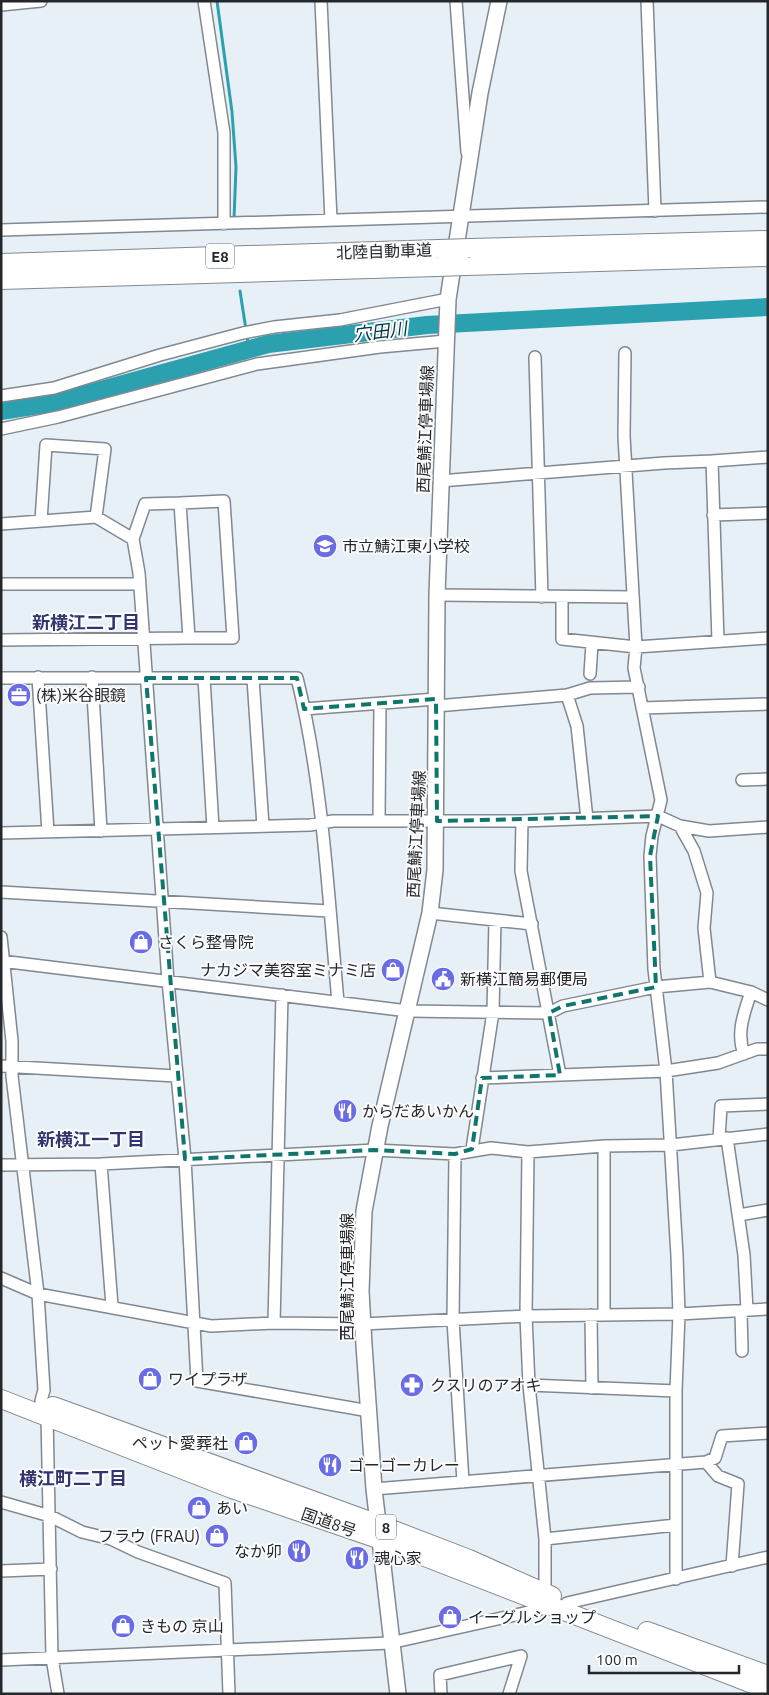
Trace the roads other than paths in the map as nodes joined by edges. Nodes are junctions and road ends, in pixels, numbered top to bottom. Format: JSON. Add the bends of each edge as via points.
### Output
{"nodes":[{"id":1,"x":41,"y":1,"type":"edge"},
{"id":2,"x":204,"y":1,"type":"edge"},
{"id":3,"x":321,"y":1,"type":"edge"},
{"id":4,"x":456,"y":1,"type":"edge"},
{"id":5,"x":500,"y":1,"type":"edge"},
{"id":6,"x":647,"y":1,"type":"edge"},
{"id":7,"x":1,"y":5,"type":"edge"},
{"id":8,"x":469,"y":172,"type":"junction"},
{"id":9,"x":768,"y":208,"type":"edge"},
{"id":10,"x":655,"y":211,"type":"junction"},
{"id":11,"x":461,"y":216,"type":"junction"},
{"id":12,"x":331,"y":220,"type":"junction"},
{"id":13,"x":224,"y":224,"type":"junction"},
{"id":14,"x":1,"y":230,"type":"edge"},
{"id":15,"x":768,"y":240,"type":"edge"},
{"id":16,"x":768,"y":258,"type":"edge"},
{"id":17,"x":1,"y":263,"type":"edge"},
{"id":18,"x":1,"y":280,"type":"edge"},
{"id":19,"x":448,"y":304,"type":"junction"},
{"id":20,"x":447,"y":339,"type":"junction"},
{"id":21,"x":624,"y":353,"type":"dead end"},
{"id":22,"x":535,"y":357,"type":"dead end"},
{"id":23,"x":1,"y":396,"type":"edge"},
{"id":24,"x":1,"y":429,"type":"edge"},
{"id":25,"x":768,"y":457,"type":"edge"},
{"id":26,"x":712,"y":461,"type":"junction"},
{"id":27,"x":627,"y":467,"type":"junction"},
{"id":28,"x":538,"y":473,"type":"junction"},
{"id":29,"x":440,"y":481,"type":"junction"},
{"id":30,"x":180,"y":503,"type":"junction"},
{"id":31,"x":768,"y":513,"type":"edge"},
{"id":32,"x":713,"y":515,"type":"junction"},
{"id":33,"x":96,"y":517,"type":"junction"},
{"id":34,"x":41,"y":521,"type":"junction"},
{"id":35,"x":1,"y":524,"type":"edge"},
{"id":36,"x":133,"y":539,"type":"junction"},
{"id":37,"x":1,"y":584,"type":"edge"},
{"id":38,"x":139,"y":584,"type":"junction"},
{"id":39,"x":437,"y":595,"type":"junction"},
{"id":40,"x":542,"y":597,"type":"junction"},
{"id":41,"x":562,"y":597,"type":"junction"},
{"id":42,"x":632,"y":597,"type":"junction"},
{"id":43,"x":189,"y":638,"type":"junction"},
{"id":44,"x":768,"y":638,"type":"edge"},
{"id":45,"x":142,"y":639,"type":"junction"},
{"id":46,"x":1,"y":640,"type":"edge"},
{"id":47,"x":718,"y":641,"type":"junction"},
{"id":48,"x":592,"y":644,"type":"junction"},
{"id":49,"x":636,"y":647,"type":"junction"},
{"id":50,"x":590,"y":674,"type":"dead end"},
{"id":51,"x":38,"y":677,"type":"junction"},
{"id":52,"x":92,"y":677,"type":"junction"},
{"id":53,"x":1,"y":678,"type":"edge"},
{"id":54,"x":146,"y":678,"type":"junction"},
{"id":55,"x":204,"y":678,"type":"junction"},
{"id":56,"x":253,"y":679,"type":"junction"},
{"id":57,"x":639,"y":687,"type":"junction"},
{"id":58,"x":567,"y":695,"type":"junction"},
{"id":59,"x":380,"y":703,"type":"junction"},
{"id":60,"x":436,"y":703,"type":"junction"},
{"id":61,"x":768,"y":704,"type":"edge"},
{"id":62,"x":642,"y":708,"type":"junction"},
{"id":63,"x":304,"y":709,"type":"junction"},
{"id":64,"x":768,"y":779,"type":"edge"},
{"id":65,"x":742,"y":780,"type":"dead end"},
{"id":66,"x":658,"y":816,"type":"junction"},
{"id":67,"x":587,"y":819,"type":"junction"},
{"id":68,"x":379,"y":821,"type":"junction"},
{"id":69,"x":438,"y":821,"type":"junction"},
{"id":70,"x":522,"y":821,"type":"junction"},
{"id":71,"x":322,"y":823,"type":"junction"},
{"id":72,"x":263,"y":826,"type":"junction"},
{"id":73,"x":680,"y":826,"type":"junction"},
{"id":74,"x":768,"y":827,"type":"edge"},
{"id":75,"x":213,"y":828,"type":"junction"},
{"id":76,"x":101,"y":831,"type":"junction"},
{"id":77,"x":158,"y":831,"type":"junction"},
{"id":78,"x":48,"y":832,"type":"junction"},
{"id":79,"x":1,"y":833,"type":"edge"},
{"id":80,"x":1,"y":892,"type":"edge"},
{"id":81,"x":163,"y":902,"type":"junction"},
{"id":82,"x":329,"y":911,"type":"junction"},
{"id":83,"x":430,"y":913,"type":"junction"},
{"id":84,"x":495,"y":920,"type":"junction"},
{"id":85,"x":532,"y":924,"type":"junction"},
{"id":86,"x":1,"y":937,"type":"edge"},
{"id":87,"x":2,"y":961,"type":"edge"},
{"id":88,"x":168,"y":981,"type":"junction"},
{"id":89,"x":710,"y":982,"type":"junction"},
{"id":90,"x":656,"y":987,"type":"junction"},
{"id":91,"x":751,"y":992,"type":"junction"},
{"id":92,"x":282,"y":994,"type":"junction"},
{"id":93,"x":768,"y":1000,"type":"edge"},
{"id":94,"x":338,"y":1002,"type":"junction"},
{"id":95,"x":408,"y":1011,"type":"junction"},
{"id":96,"x":493,"y":1012,"type":"junction"},
{"id":97,"x":549,"y":1013,"type":"junction"},
{"id":98,"x":768,"y":1049,"type":"edge"},
{"id":99,"x":744,"y":1054,"type":"junction"},
{"id":100,"x":6,"y":1066,"type":"edge"},
{"id":101,"x":666,"y":1071,"type":"junction"},
{"id":102,"x":560,"y":1075,"type":"junction"},
{"id":103,"x":176,"y":1076,"type":"junction"},
{"id":104,"x":482,"y":1078,"type":"junction"},
{"id":105,"x":768,"y":1104,"type":"edge"},
{"id":106,"x":768,"y":1134,"type":"edge"},
{"id":107,"x":723,"y":1139,"type":"junction"},
{"id":108,"x":670,"y":1145,"type":"junction"},
{"id":109,"x":604,"y":1146,"type":"junction"},
{"id":110,"x":472,"y":1149,"type":"junction"},
{"id":111,"x":375,"y":1150,"type":"junction"},
{"id":112,"x":528,"y":1152,"type":"junction"},
{"id":113,"x":455,"y":1154,"type":"junction"},
{"id":114,"x":276,"y":1156,"type":"junction"},
{"id":115,"x":185,"y":1159,"type":"junction"},
{"id":116,"x":21,"y":1164,"type":"junction"},
{"id":117,"x":101,"y":1164,"type":"junction"},
{"id":118,"x":1,"y":1165,"type":"edge"},
{"id":119,"x":768,"y":1210,"type":"edge"},
{"id":120,"x":739,"y":1215,"type":"junction"},
{"id":121,"x":1,"y":1278,"type":"edge"},
{"id":122,"x":38,"y":1294,"type":"junction"},
{"id":123,"x":112,"y":1306,"type":"junction"},
{"id":124,"x":768,"y":1309,"type":"edge"},
{"id":125,"x":744,"y":1310,"type":"junction"},
{"id":126,"x":679,"y":1314,"type":"junction"},
{"id":127,"x":591,"y":1315,"type":"junction"},
{"id":128,"x":604,"y":1315,"type":"junction"},
{"id":129,"x":526,"y":1316,"type":"junction"},
{"id":130,"x":453,"y":1320,"type":"junction"},
{"id":131,"x":194,"y":1322,"type":"junction"},
{"id":132,"x":274,"y":1323,"type":"junction"},
{"id":133,"x":363,"y":1324,"type":"junction"},
{"id":134,"x":742,"y":1350,"type":"dead end"},
{"id":135,"x":529,"y":1385,"type":"junction"},
{"id":136,"x":1,"y":1386,"type":"edge"},
{"id":137,"x":592,"y":1388,"type":"junction"},
{"id":138,"x":676,"y":1391,"type":"junction"},
{"id":139,"x":1,"y":1399,"type":"edge"},
{"id":140,"x":44,"y":1409,"type":"junction"},
{"id":141,"x":369,"y":1411,"type":"junction"},
{"id":142,"x":768,"y":1433,"type":"edge"},
{"id":143,"x":706,"y":1462,"type":"junction"},
{"id":144,"x":675,"y":1465,"type":"junction"},
{"id":145,"x":540,"y":1477,"type":"junction"},
{"id":146,"x":463,"y":1482,"type":"junction"},
{"id":147,"x":374,"y":1489,"type":"junction"},
{"id":148,"x":1,"y":1502,"type":"edge"},
{"id":149,"x":50,"y":1516,"type":"junction"},
{"id":150,"x":676,"y":1525,"type":"junction"},
{"id":151,"x":380,"y":1532,"type":"junction"},
{"id":152,"x":545,"y":1539,"type":"junction"},
{"id":153,"x":768,"y":1558,"type":"edge"},
{"id":154,"x":732,"y":1566,"type":"junction"},
{"id":155,"x":51,"y":1569,"type":"junction"},
{"id":156,"x":1,"y":1571,"type":"edge"},
{"id":157,"x":676,"y":1579,"type":"junction"},
{"id":158,"x":554,"y":1601,"type":"junction"},
{"id":159,"x":390,"y":1643,"type":"junction"},
{"id":160,"x":227,"y":1649,"type":"junction"},
{"id":161,"x":52,"y":1658,"type":"junction"},
{"id":162,"x":1,"y":1660,"type":"edge"},
{"id":163,"x":768,"y":1675,"type":"edge"},
{"id":164,"x":768,"y":1690,"type":"edge"},
{"id":165,"x":58,"y":1694,"type":"edge"},
{"id":166,"x":229,"y":1694,"type":"edge"},
{"id":167,"x":398,"y":1694,"type":"edge"},
{"id":168,"x":441,"y":1694,"type":"edge"},
{"id":169,"x":509,"y":1694,"type":"edge"}],
"edges":[{"from":1,"to":7,"type":"street"},
{"from":2,"to":13,"type":"street","via":[[224,132]]},
{"from":3,"to":12,"type":"street"},
{"from":4,"to":8,"type":"street"},
{"from":5,"to":8,"type":"main road","name":"西尾鯖江停車場線","via":[[480,93]]},
{"from":6,"to":10,"type":"street"},
{"from":8,"to":11,"type":"main road","name":"西尾鯖江停車場線"},
{"from":9,"to":10,"type":"street"},
{"from":10,"to":11,"type":"street"},
{"from":11,"to":12,"type":"street"},
{"from":11,"to":19,"type":"main road","name":"西尾鯖江停車場線"},
{"from":12,"to":13,"type":"street"},
{"from":13,"to":14,"type":"street"},
{"from":15,"to":17,"type":"highway","name":"北陸自動車道","number":"E8","bridge":true},
{"from":16,"to":18,"type":"highway","name":"北陸自動車道","number":"E8","bridge":true},
{"from":19,"to":20,"type":"main road","name":"西尾鯖江停車場線"},
{"from":19,"to":23,"type":"street","via":[[243,333],[54,388]]},
{"from":20,"to":24,"type":"street","via":[[256,364]]},
{"from":20,"to":29,"type":"main road","name":"西尾鯖江停車場線"},
{"from":21,"to":27,"type":"street"},
{"from":22,"to":28,"type":"street"},
{"from":25,"to":26,"type":"street"},
{"from":26,"to":27,"type":"street"},
{"from":26,"to":32,"type":"street"},
{"from":27,"to":28,"type":"street"},
{"from":27,"to":42,"type":"street"},
{"from":28,"to":29,"type":"street"},
{"from":28,"to":40,"type":"street"},
{"from":29,"to":39,"type":"main road","name":"西尾鯖江停車場線"},
{"from":30,"to":36,"type":"street","via":[[145,504]]},
{"from":30,"to":43,"type":"street"},
{"from":30,"to":43,"type":"street","via":[[224,501],[233,638]]},
{"from":31,"to":32,"type":"street"},
{"from":32,"to":47,"type":"street"},
{"from":33,"to":34,"type":"street"},
{"from":33,"to":34,"type":"street","via":[[109,450],[46,445]]},
{"from":33,"to":36,"type":"street"},
{"from":34,"to":35,"type":"street"},
{"from":36,"to":38,"type":"street"},
{"from":37,"to":38,"type":"street"},
{"from":38,"to":45,"type":"street"},
{"from":39,"to":40,"type":"street"},
{"from":39,"to":60,"type":"main road","name":"西尾鯖江停車場線"},
{"from":40,"to":41,"type":"street"},
{"from":41,"to":42,"type":"street"},
{"from":41,"to":48,"type":"street","via":[[562,639]]},
{"from":42,"to":49,"type":"street"},
{"from":43,"to":45,"type":"street"},
{"from":44,"to":47,"type":"street"},
{"from":45,"to":46,"type":"street"},
{"from":45,"to":54,"type":"street"},
{"from":47,"to":49,"type":"street"},
{"from":48,"to":49,"type":"street"},
{"from":48,"to":50,"type":"street"},
{"from":49,"to":57,"type":"street","via":[[634,668]]},
{"from":51,"to":52,"type":"street"},
{"from":51,"to":53,"type":"street"},
{"from":51,"to":78,"type":"street"},
{"from":52,"to":54,"type":"street"},
{"from":52,"to":76,"type":"street"},
{"from":54,"to":55,"type":"street"},
{"from":54,"to":77,"type":"street"},
{"from":55,"to":56,"type":"street"},
{"from":55,"to":75,"type":"street"},
{"from":56,"to":63,"type":"street","via":[[297,678]]},
{"from":56,"to":72,"type":"street"},
{"from":57,"to":58,"type":"street","via":[[590,688]]},
{"from":57,"to":62,"type":"street"},
{"from":58,"to":60,"type":"street"},
{"from":58,"to":67,"type":"street","via":[[577,726]]},
{"from":59,"to":60,"type":"street"},
{"from":59,"to":63,"type":"street"},
{"from":59,"to":68,"type":"street"},
{"from":60,"to":69,"type":"main road","name":"西尾鯖江停車場線"},
{"from":61,"to":62,"type":"street"},
{"from":62,"to":66,"type":"street","via":[[662,800]]},
{"from":63,"to":71,"type":"street"},
{"from":64,"to":65,"type":"street"},
{"from":66,"to":67,"type":"street"},
{"from":66,"to":73,"type":"street"},
{"from":66,"to":90,"type":"street","via":[[650,856]]},
{"from":67,"to":70,"type":"street"},
{"from":68,"to":69,"type":"street"},
{"from":68,"to":71,"type":"street"},
{"from":69,"to":70,"type":"street"},
{"from":69,"to":83,"type":"main road","name":"西尾鯖江停車場線"},
{"from":70,"to":85,"type":"street","via":[[521,871]]},
{"from":71,"to":72,"type":"street"},
{"from":71,"to":82,"type":"street"},
{"from":72,"to":75,"type":"street"},
{"from":73,"to":74,"type":"street","via":[[709,831]]},
{"from":73,"to":89,"type":"street","via":[[694,851],[707,892],[704,928]]},
{"from":75,"to":77,"type":"street"},
{"from":76,"to":77,"type":"street"},
{"from":76,"to":78,"type":"street"},
{"from":77,"to":81,"type":"street"},
{"from":78,"to":79,"type":"street"},
{"from":80,"to":81,"type":"street"},
{"from":81,"to":82,"type":"street"},
{"from":81,"to":88,"type":"street"},
{"from":82,"to":94,"type":"street"},
{"from":83,"to":84,"type":"street"},
{"from":83,"to":95,"type":"main road","name":"西尾鯖江停車場線"},
{"from":84,"to":85,"type":"street"},
{"from":84,"to":96,"type":"street"},
{"from":85,"to":97,"type":"street"},
{"from":86,"to":87,"type":"street"},
{"from":87,"to":88,"type":"street"},
{"from":87,"to":100,"type":"street","via":[[12,1041]]},
{"from":88,"to":92,"type":"street"},
{"from":88,"to":103,"type":"street"},
{"from":89,"to":90,"type":"street"},
{"from":89,"to":91,"type":"street"},
{"from":90,"to":97,"type":"street","via":[[563,1006]]},
{"from":90,"to":101,"type":"street"},
{"from":91,"to":93,"type":"street"},
{"from":91,"to":99,"type":"street","via":[[741,1031],[740,1044]]},
{"from":92,"to":94,"type":"street"},
{"from":92,"to":114,"type":"street"},
{"from":94,"to":95,"type":"street"},
{"from":95,"to":96,"type":"street"},
{"from":95,"to":111,"type":"main road","name":"西尾鯖江停車場線"},
{"from":96,"to":97,"type":"street"},
{"from":96,"to":104,"type":"street"},
{"from":97,"to":102,"type":"street"},
{"from":98,"to":99,"type":"street"},
{"from":99,"to":101,"type":"street","via":[[718,1063]]},
{"from":100,"to":103,"type":"street"},
{"from":100,"to":116,"type":"street"},
{"from":101,"to":102,"type":"street"},
{"from":101,"to":108,"type":"street"},
{"from":102,"to":104,"type":"street"},
{"from":103,"to":115,"type":"street"},
{"from":104,"to":110,"type":"street"},
{"from":105,"to":107,"type":"street","via":[[721,1106]]},
{"from":106,"to":107,"type":"street"},
{"from":107,"to":108,"type":"street"},
{"from":107,"to":120,"type":"street"},
{"from":108,"to":109,"type":"street"},
{"from":108,"to":126,"type":"street"},
{"from":109,"to":112,"type":"street"},
{"from":109,"to":128,"type":"street"},
{"from":110,"to":112,"type":"street"},
{"from":110,"to":113,"type":"street"},
{"from":111,"to":113,"type":"street"},
{"from":111,"to":114,"type":"street"},
{"from":111,"to":133,"type":"main road","name":"西尾鯖江停車場線","via":[[364,1211]]},
{"from":112,"to":129,"type":"street"},
{"from":113,"to":130,"type":"street"},
{"from":114,"to":115,"type":"street"},
{"from":114,"to":132,"type":"street"},
{"from":115,"to":117,"type":"street"},
{"from":115,"to":131,"type":"street"},
{"from":116,"to":117,"type":"street"},
{"from":116,"to":118,"type":"street"},
{"from":116,"to":122,"type":"street"},
{"from":117,"to":123,"type":"street"},
{"from":119,"to":120,"type":"street"},
{"from":120,"to":125,"type":"street","via":[[744,1255]]},
{"from":121,"to":122,"type":"street"},
{"from":122,"to":123,"type":"street"},
{"from":122,"to":140,"type":"street"},
{"from":123,"to":131,"type":"street"},
{"from":124,"to":125,"type":"street"},
{"from":125,"to":126,"type":"street"},
{"from":125,"to":134,"type":"street"},
{"from":126,"to":128,"type":"street"},
{"from":126,"to":138,"type":"street"},
{"from":127,"to":128,"type":"street"},
{"from":127,"to":129,"type":"street"},
{"from":127,"to":137,"type":"street"},
{"from":129,"to":130,"type":"street"},
{"from":129,"to":135,"type":"street"},
{"from":130,"to":133,"type":"street"},
{"from":130,"to":146,"type":"street"},
{"from":131,"to":132,"type":"street","via":[[211,1326]]},
{"from":131,"to":141,"type":"street","via":[[196,1381]]},
{"from":132,"to":133,"type":"street"},
{"from":133,"to":141,"type":"main road","name":"西尾鯖江停車場線"},
{"from":135,"to":137,"type":"street"},
{"from":135,"to":145,"type":"street"},
{"from":136,"to":140,"type":"highway","name":"国道8号","number":"8"},
{"from":137,"to":138,"type":"street"},
{"from":138,"to":144,"type":"street"},
{"from":139,"to":140,"type":"highway","name":"国道8号","number":"8"},
{"from":140,"to":149,"type":"street"},
{"from":140,"to":151,"type":"highway","name":"国道8号","number":"8"},
{"from":141,"to":147,"type":"main road","name":"西尾鯖江停車場線"},
{"from":142,"to":143,"type":"street","via":[[722,1436],[715,1458]]},
{"from":143,"to":144,"type":"street"},
{"from":143,"to":154,"type":"street","via":[[718,1476],[738,1484]]},
{"from":144,"to":145,"type":"street"},
{"from":144,"to":150,"type":"street"},
{"from":145,"to":146,"type":"street"},
{"from":145,"to":152,"type":"street"},
{"from":146,"to":147,"type":"street"},
{"from":147,"to":151,"type":"main road","name":"西尾鯖江停車場線"},
{"from":148,"to":149,"type":"street"},
{"from":149,"to":155,"type":"street"},
{"from":149,"to":160,"type":"street","via":[[82,1532],[111,1539],[225,1583]]},
{"from":150,"to":152,"type":"street"},
{"from":150,"to":157,"type":"street"},
{"from":151,"to":158,"type":"highway","name":"国道8号","number":"8","via":[[469,1559]]},
{"from":151,"to":159,"type":"main road","name":"西尾鯖江停車場線"},
{"from":152,"to":158,"type":"street"},
{"from":153,"to":154,"type":"street"},
{"from":154,"to":157,"type":"street"},
{"from":155,"to":156,"type":"street"},
{"from":155,"to":161,"type":"street"},
{"from":157,"to":158,"type":"street"},
{"from":158,"to":159,"type":"street"},
{"from":158,"to":163,"type":"highway","name":"国道8号","number":"8"},
{"from":158,"to":164,"type":"highway","name":"国道8号","number":"8"},
{"from":159,"to":160,"type":"street"},
{"from":159,"to":167,"type":"main road","name":"西尾鯖江停車場線"},
{"from":160,"to":161,"type":"street"},
{"from":160,"to":166,"type":"street"},
{"from":161,"to":162,"type":"street"},
{"from":161,"to":165,"type":"street"},
{"from":168,"to":169,"type":"street","via":[[440,1676],[521,1656]]}]}
